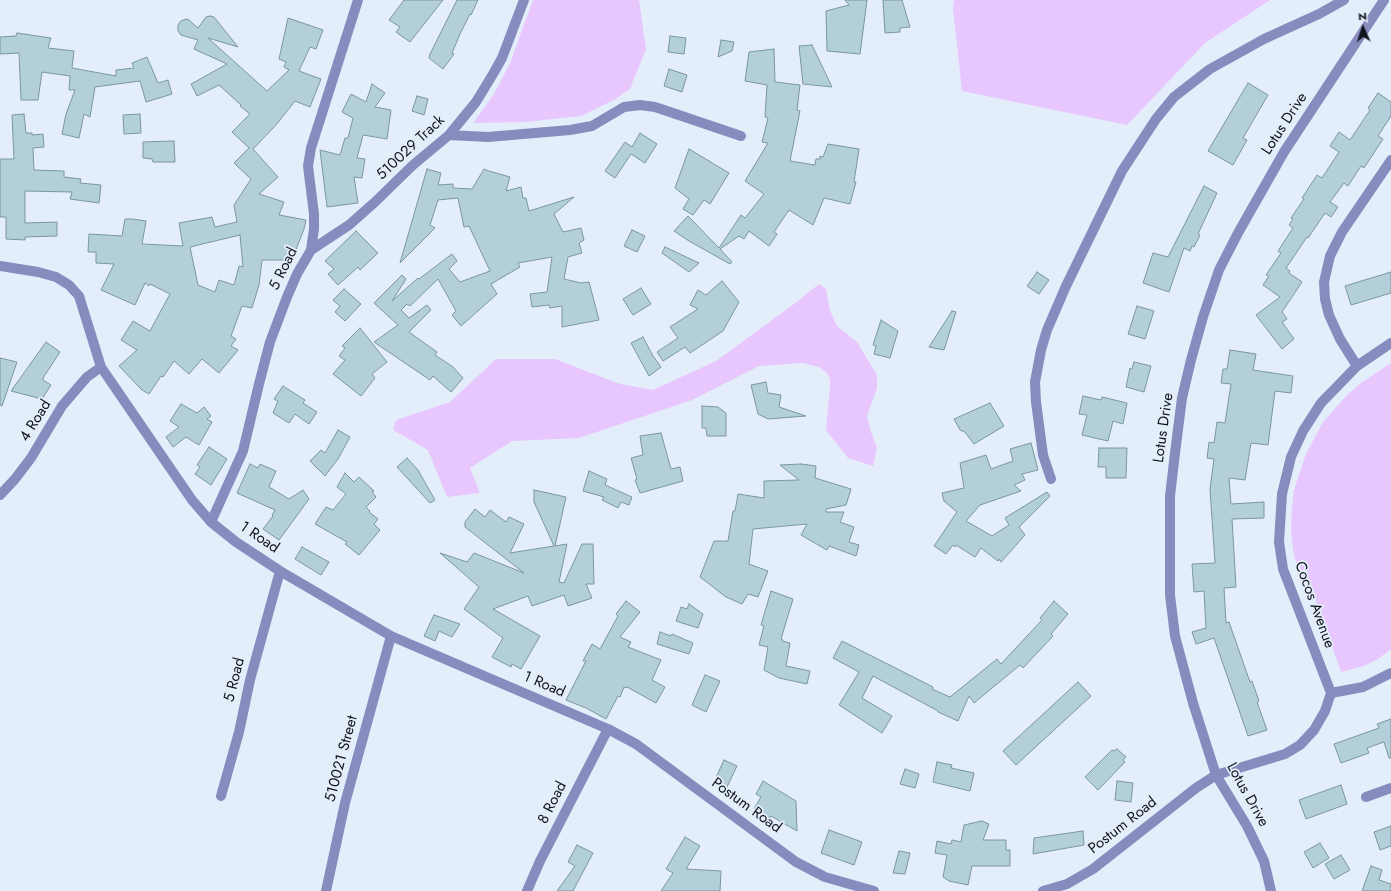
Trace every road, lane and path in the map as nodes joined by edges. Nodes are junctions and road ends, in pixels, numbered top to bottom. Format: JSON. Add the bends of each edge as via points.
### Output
{"nodes":[{"id":1,"x":358,"y":0,"type":"edge"},
{"id":2,"x":524,"y":0,"type":"edge"},
{"id":3,"x":1344,"y":0,"type":"edge"},
{"id":4,"x":1384,"y":0,"type":"edge"},
{"id":5,"x":449,"y":136,"type":"junction"},
{"id":6,"x":740,"y":136,"type":"dead end"},
{"id":7,"x":1391,"y":160,"type":"edge"},
{"id":8,"x":311,"y":250,"type":"junction"},
{"id":9,"x":0,"y":266,"type":"edge"},
{"id":10,"x":1391,"y":343,"type":"edge"},
{"id":11,"x":101,"y":366,"type":"junction"},
{"id":12,"x":1357,"y":366,"type":"junction"},
{"id":13,"x":1051,"y":479,"type":"dead end"},
{"id":14,"x":0,"y":495,"type":"edge"},
{"id":15,"x":211,"y":522,"type":"junction"},
{"id":16,"x":280,"y":571,"type":"junction"},
{"id":17,"x":391,"y":636,"type":"junction"},
{"id":18,"x":1391,"y":673,"type":"edge"},
{"id":19,"x":1331,"y":693,"type":"junction"},
{"id":20,"x":608,"y":729,"type":"junction"},
{"id":21,"x":1216,"y":775,"type":"junction"},
{"id":22,"x":1391,"y":788,"type":"edge"},
{"id":23,"x":221,"y":796,"type":"dead end"},
{"id":24,"x":1366,"y":797,"type":"dead end"},
{"id":25,"x":326,"y":891,"type":"edge"},
{"id":26,"x":527,"y":891,"type":"edge"},
{"id":27,"x":874,"y":891,"type":"edge"},
{"id":28,"x":1043,"y":891,"type":"edge"},
{"id":29,"x":1272,"y":891,"type":"edge"}],
"edges":[{"from":1,"to":8,"type":"street","name":"5 Road","via":[[311,148],[308,166],[314,214]]},
{"from":2,"to":5,"type":"street","name":"510029 Track","via":[[502,58],[476,102]]},
{"from":3,"to":13,"type":"street","via":[[1210,69],[1174,97],[1122,171],[1066,286],[1041,350],[1035,382],[1036,402],[1044,455]]},
{"from":4,"to":21,"type":"street","name":"Lotus Drive","via":[[1284,152],[1238,233],[1219,270],[1203,317],[1186,382],[1170,496],[1170,595],[1181,661]]},
{"from":5,"to":6,"type":"street","via":[[488,137],[570,130],[592,126],[624,107],[640,105],[655,107]]},
{"from":5,"to":8,"type":"street","name":"510029 Track","via":[[413,165],[349,225]]},
{"from":7,"to":12,"type":"street","via":[[1342,232],[1330,256],[1324,282],[1329,315]]},
{"from":8,"to":15,"type":"street","name":"5 Road","via":[[287,297],[268,349],[243,451]]},
{"from":9,"to":11,"type":"street","name":"1 Road","via":[[38,272],[56,277],[69,285],[79,296]]},
{"from":10,"to":12,"type":"street","name":"Cocos Avenue"},
{"from":11,"to":14,"type":"street","name":"4 Road","via":[[87,377],[62,406],[31,458]]},
{"from":11,"to":15,"type":"street","name":"1 Road","via":[[192,500]]},
{"from":12,"to":19,"type":"street","name":"Cocos Avenue","via":[[1321,403],[1303,431],[1291,457],[1282,494],[1279,542],[1283,569]]},
{"from":15,"to":16,"type":"street","name":"1 Road"},
{"from":16,"to":17,"type":"street","name":"1 Road"},
{"from":16,"to":23,"type":"street","name":"5 Road"},
{"from":17,"to":20,"type":"street","name":"1 Road"},
{"from":17,"to":25,"type":"street","name":"510021 Street","via":[[345,803]]},
{"from":18,"to":19,"type":"street","via":[[1363,687]]},
{"from":19,"to":21,"type":"street","via":[[1325,711],[1314,730],[1300,745],[1285,754]]},
{"from":20,"to":26,"type":"street","name":"8 Road"},
{"from":20,"to":27,"type":"street","name":"Postum Road","via":[[636,744],[796,862],[826,877]]},
{"from":21,"to":28,"type":"street","name":"Postum Road","via":[[1093,869],[1067,884]]},
{"from":21,"to":29,"type":"street","name":"Lotus Drive","via":[[1248,826],[1264,861]]},
{"from":22,"to":24,"type":"street"}]}
